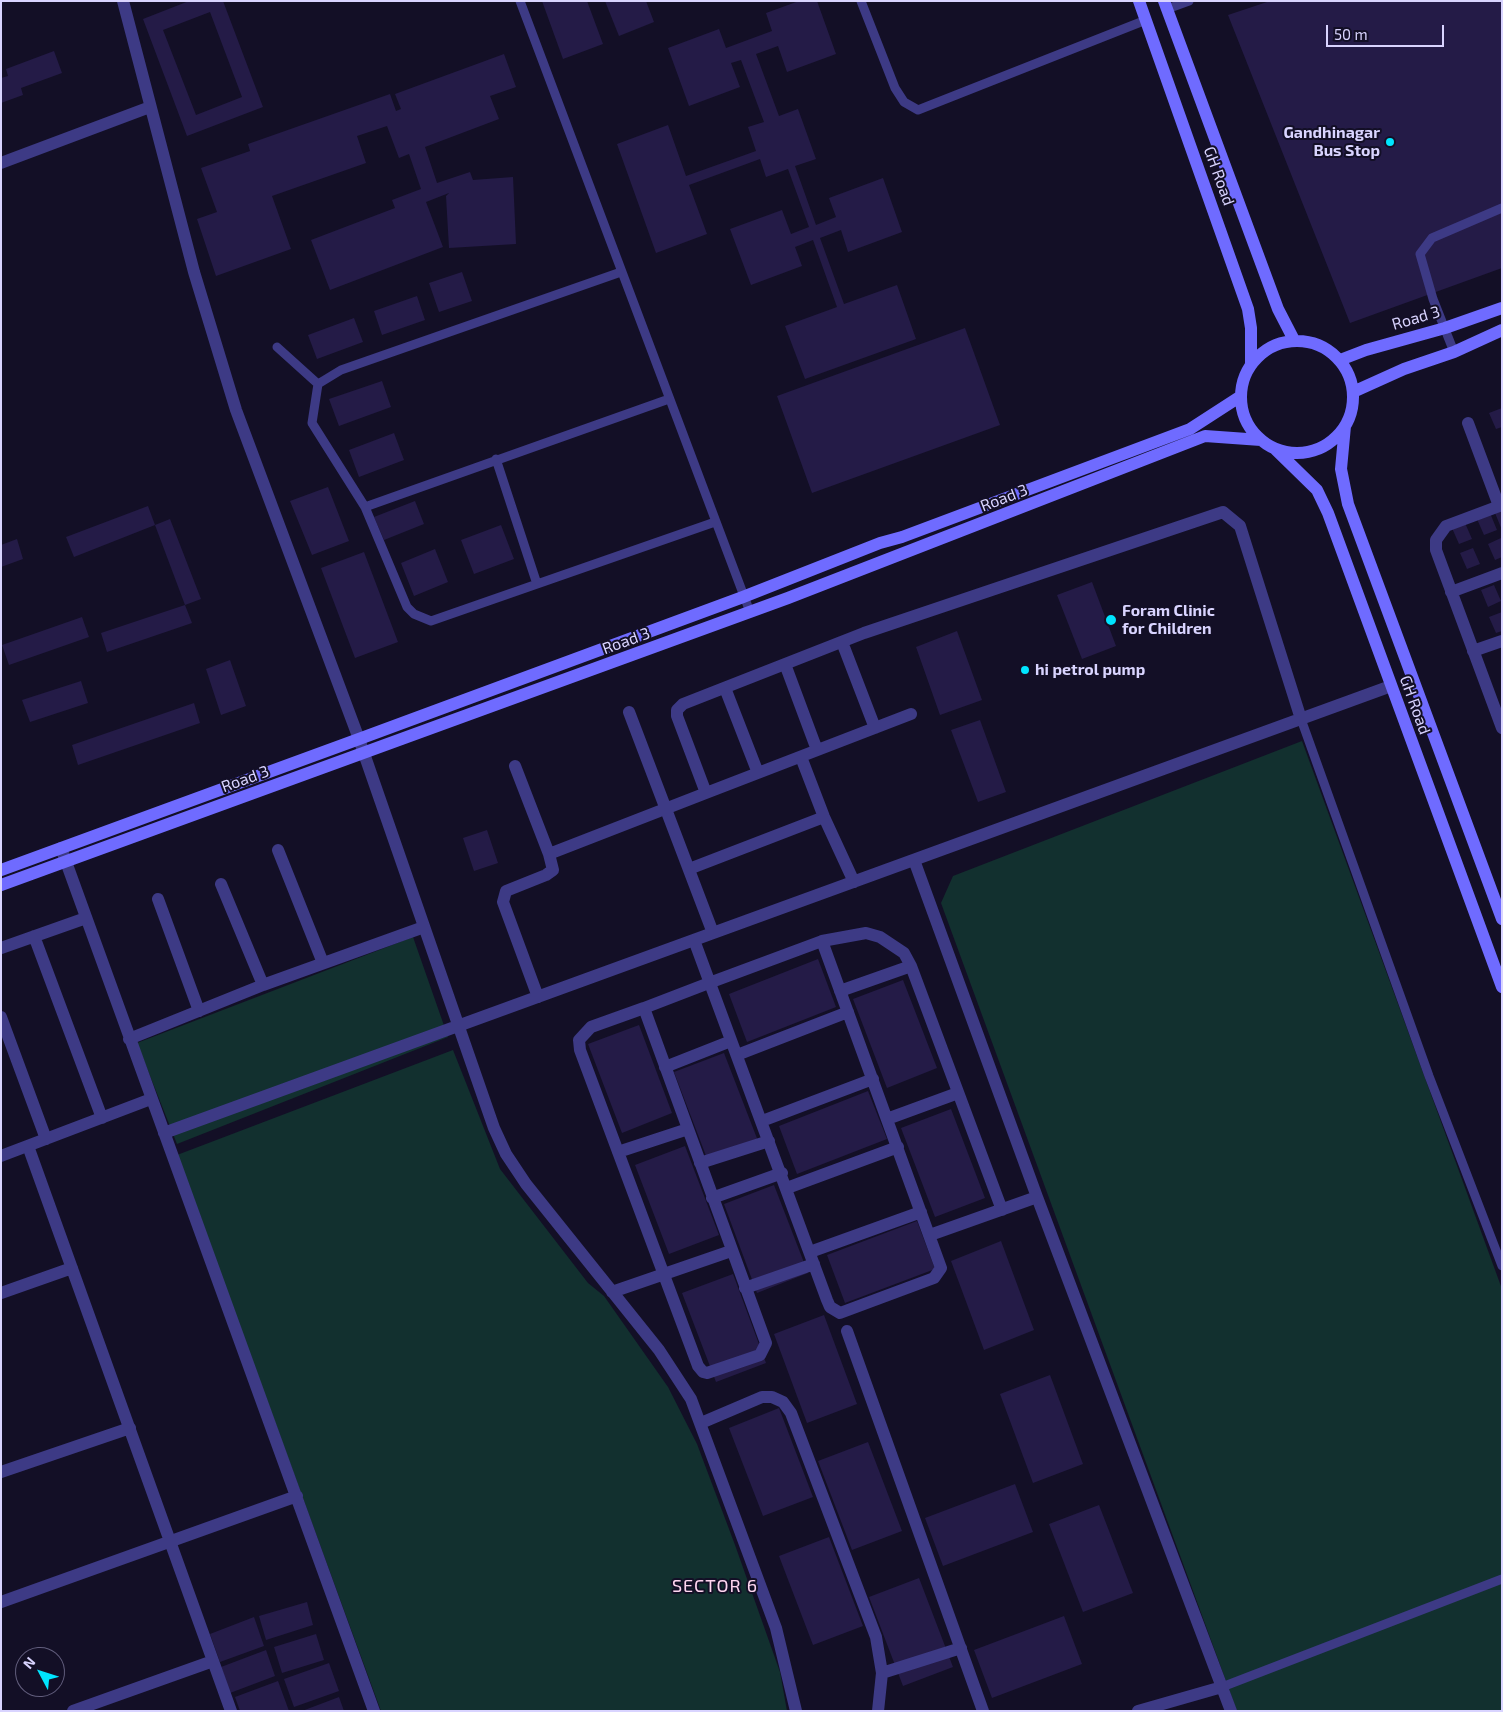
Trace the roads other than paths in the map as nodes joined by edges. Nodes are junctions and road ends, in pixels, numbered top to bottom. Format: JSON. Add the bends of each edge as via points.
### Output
{"nodes":[{"id":1,"x":123,"y":1,"type":"edge"},
{"id":2,"x":520,"y":1,"type":"edge"},
{"id":3,"x":861,"y":1,"type":"edge"},
{"id":4,"x":1139,"y":1,"type":"edge"},
{"id":5,"x":1189,"y":1,"type":"edge"},
{"id":6,"x":1165,"y":5,"type":"edge"},
{"id":7,"x":1146,"y":20,"type":"junction"},
{"id":8,"x":150,"y":107,"type":"junction"},
{"id":9,"x":1,"y":163,"type":"edge"},
{"id":10,"x":1502,"y":208,"type":"edge"},
{"id":11,"x":622,"y":272,"type":"junction"},
{"id":12,"x":1502,"y":308,"type":"edge"},
{"id":13,"x":1445,"y":328,"type":"junction"},
{"id":14,"x":1502,"y":330,"type":"edge"},
{"id":15,"x":1294,"y":340,"type":"junction"},
{"id":16,"x":276,"y":347,"type":"dead end"},
{"id":17,"x":1454,"y":352,"type":"junction"},
{"id":18,"x":1340,"y":360,"type":"junction"},
{"id":19,"x":1251,"y":364,"type":"junction"},
{"id":20,"x":318,"y":384,"type":"junction"},
{"id":21,"x":1353,"y":392,"type":"junction"},
{"id":22,"x":1241,"y":396,"type":"junction"},
{"id":23,"x":669,"y":399,"type":"junction"},
{"id":24,"x":1468,"y":422,"type":"dead end"},
{"id":25,"x":1345,"y":426,"type":"junction"},
{"id":26,"x":1261,"y":440,"type":"junction"},
{"id":27,"x":1274,"y":448,"type":"junction"},
{"id":28,"x":496,"y":459,"type":"junction"},
{"id":29,"x":1500,"y":505,"type":"edge"},
{"id":30,"x":365,"y":507,"type":"junction"},
{"id":31,"x":715,"y":522,"type":"junction"},
{"id":32,"x":1502,"y":573,"type":"edge"},
{"id":33,"x":537,"y":584,"type":"junction"},
{"id":34,"x":1452,"y":592,"type":"junction"},
{"id":35,"x":743,"y":597,"type":"junction"},
{"id":36,"x":750,"y":612,"type":"junction"},
{"id":37,"x":1502,"y":640,"type":"edge"},
{"id":38,"x":842,"y":642,"type":"junction"},
{"id":39,"x":1473,"y":651,"type":"junction"},
{"id":40,"x":785,"y":664,"type":"junction"},
{"id":41,"x":1391,"y":686,"type":"junction"},
{"id":42,"x":724,"y":688,"type":"junction"},
{"id":43,"x":1498,"y":704,"type":"edge"},
{"id":44,"x":629,"y":712,"type":"dead end"},
{"id":45,"x":911,"y":714,"type":"dead end"},
{"id":46,"x":1301,"y":719,"type":"junction"},
{"id":47,"x":876,"y":728,"type":"junction"},
{"id":48,"x":1502,"y":728,"type":"edge"},
{"id":49,"x":359,"y":739,"type":"junction"},
{"id":50,"x":817,"y":750,"type":"junction"},
{"id":51,"x":364,"y":754,"type":"junction"},
{"id":52,"x":801,"y":757,"type":"junction"},
{"id":53,"x":515,"y":766,"type":"dead end"},
{"id":54,"x":758,"y":773,"type":"junction"},
{"id":55,"x":706,"y":794,"type":"junction"},
{"id":56,"x":666,"y":809,"type":"junction"},
{"id":57,"x":824,"y":817,"type":"junction"},
{"id":58,"x":61,"y":848,"type":"junction"},
{"id":59,"x":278,"y":850,"type":"dead end"},
{"id":60,"x":549,"y":854,"type":"junction"},
{"id":61,"x":914,"y":860,"type":"junction"},
{"id":62,"x":66,"y":862,"type":"junction"},
{"id":63,"x":689,"y":869,"type":"junction"},
{"id":64,"x":1,"y":870,"type":"edge"},
{"id":65,"x":854,"y":882,"type":"junction"},
{"id":66,"x":220,"y":884,"type":"dead end"},
{"id":67,"x":1,"y":885,"type":"edge"},
{"id":68,"x":158,"y":899,"type":"dead end"},
{"id":69,"x":86,"y":918,"type":"junction"},
{"id":70,"x":1502,"y":919,"type":"edge"},
{"id":71,"x":424,"y":927,"type":"junction"},
{"id":72,"x":713,"y":933,"type":"junction"},
{"id":73,"x":34,"y":936,"type":"junction"},
{"id":74,"x":694,"y":940,"type":"junction"},
{"id":75,"x":822,"y":941,"type":"junction"},
{"id":76,"x":1,"y":948,"type":"edge"},
{"id":77,"x":323,"y":963,"type":"junction"},
{"id":78,"x":911,"y":966,"type":"junction"},
{"id":79,"x":710,"y":983,"type":"junction"},
{"id":80,"x":263,"y":985,"type":"junction"},
{"id":81,"x":1502,"y":987,"type":"edge"},
{"id":82,"x":840,"y":991,"type":"junction"},
{"id":83,"x":538,"y":997,"type":"junction"},
{"id":84,"x":644,"y":1008,"type":"junction"},
{"id":85,"x":199,"y":1010,"type":"junction"},
{"id":86,"x":848,"y":1012,"type":"junction"},
{"id":87,"x":3,"y":1024,"type":"edge"},
{"id":88,"x":458,"y":1026,"type":"junction"},
{"id":89,"x":129,"y":1039,"type":"junction"},
{"id":90,"x":731,"y":1040,"type":"junction"},
{"id":91,"x":737,"y":1055,"type":"junction"},
{"id":92,"x":665,"y":1067,"type":"junction"},
{"id":93,"x":873,"y":1079,"type":"junction"},
{"id":94,"x":958,"y":1093,"type":"junction"},
{"id":95,"x":151,"y":1099,"type":"junction"},
{"id":96,"x":102,"y":1118,"type":"junction"},
{"id":97,"x":887,"y":1119,"type":"junction"},
{"id":98,"x":762,"y":1121,"type":"junction"},
{"id":99,"x":688,"y":1129,"type":"junction"},
{"id":100,"x":164,"y":1134,"type":"junction"},
{"id":101,"x":46,"y":1139,"type":"junction"},
{"id":102,"x":769,"y":1140,"type":"junction"},
{"id":103,"x":28,"y":1146,"type":"junction"},
{"id":104,"x":898,"y":1147,"type":"junction"},
{"id":105,"x":618,"y":1152,"type":"junction"},
{"id":106,"x":1,"y":1156,"type":"edge"},
{"id":107,"x":700,"y":1163,"type":"junction"},
{"id":108,"x":782,"y":1173,"type":"junction"},
{"id":109,"x":787,"y":1188,"type":"junction"},
{"id":110,"x":1037,"y":1197,"type":"junction"},
{"id":111,"x":712,"y":1198,"type":"junction"},
{"id":112,"x":1002,"y":1210,"type":"junction"},
{"id":113,"x":922,"y":1212,"type":"junction"},
{"id":114,"x":930,"y":1235,"type":"junction"},
{"id":115,"x":732,"y":1251,"type":"junction"},
{"id":116,"x":812,"y":1258,"type":"junction"},
{"id":117,"x":1502,"y":1266,"type":"edge"},
{"id":118,"x":72,"y":1268,"type":"junction"},
{"id":119,"x":666,"y":1275,"type":"junction"},
{"id":120,"x":745,"y":1288,"type":"junction"},
{"id":121,"x":612,"y":1292,"type":"junction"},
{"id":122,"x":1,"y":1293,"type":"edge"},
{"id":123,"x":847,"y":1331,"type":"dead end"},
{"id":124,"x":701,"y":1423,"type":"junction"},
{"id":125,"x":130,"y":1428,"type":"junction"},
{"id":126,"x":1,"y":1472,"type":"edge"},
{"id":127,"x":297,"y":1496,"type":"junction"},
{"id":128,"x":170,"y":1541,"type":"junction"},
{"id":129,"x":1502,"y":1579,"type":"edge"},
{"id":130,"x":1,"y":1602,"type":"edge"},
{"id":131,"x":961,"y":1648,"type":"junction"},
{"id":132,"x":213,"y":1661,"type":"junction"},
{"id":133,"x":882,"y":1673,"type":"junction"},
{"id":134,"x":1222,"y":1687,"type":"junction"},
{"id":135,"x":73,"y":1711,"type":"edge"},
{"id":136,"x":231,"y":1711,"type":"edge"},
{"id":137,"x":374,"y":1711,"type":"edge"},
{"id":138,"x":796,"y":1711,"type":"edge"},
{"id":139,"x":878,"y":1711,"type":"edge"},
{"id":140,"x":983,"y":1711,"type":"edge"},
{"id":141,"x":1138,"y":1711,"type":"edge"},
{"id":142,"x":1231,"y":1711,"type":"edge"}],
"edges":[{"from":1,"to":8,"type":"street"},
{"from":2,"to":11,"type":"lane"},
{"from":3,"to":7,"type":"lane","via":[[895,88],[904,102],[918,110]]},
{"from":4,"to":7,"type":"street","name":"GH Road"},
{"from":5,"to":6,"type":"lane"},
{"from":6,"to":15,"type":"street","name":"GH Road","via":[[1278,309]]},
{"from":7,"to":19,"type":"street","name":"GH Road","via":[[1248,309]]},
{"from":8,"to":9,"type":"street"},
{"from":8,"to":49,"type":"street","via":[[194,272],[236,410]]},
{"from":10,"to":13,"type":"lane","via":[[1432,238],[1420,254]]},
{"from":11,"to":20,"type":"lane","via":[[341,370]]},
{"from":11,"to":23,"type":"lane"},
{"from":12,"to":13,"type":"street","name":"Road 3"},
{"from":13,"to":17,"type":"lane"},
{"from":13,"to":18,"type":"street","name":"Road 3"},
{"from":14,"to":17,"type":"street"},
{"from":15,"to":18,"type":"street","via":[[1327,349]]},
{"from":15,"to":19,"type":"street","via":[[1262,352]]},
{"from":16,"to":20,"type":"lane"},
{"from":17,"to":21,"type":"street","via":[[1404,369]]},
{"from":18,"to":21,"type":"street","via":[[1349,375]]},
{"from":19,"to":22,"type":"street","via":[[1243,380]]},
{"from":20,"to":30,"type":"lane","via":[[312,423]]},
{"from":21,"to":25,"type":"street","via":[[1352,410]]},
{"from":22,"to":26,"type":"street","via":[[1250,428]]},
{"from":22,"to":35,"type":"street","name":"Road 3","via":[[1190,429],[880,542]]},
{"from":23,"to":28,"type":"lane"},
{"from":23,"to":31,"type":"lane"},
{"from":24,"to":29,"type":"street"},
{"from":25,"to":27,"type":"street","via":[[1321,447],[1306,452]]},
{"from":25,"to":70,"type":"street","name":"GH Road","via":[[1341,469],[1348,504]]},
{"from":26,"to":27,"type":"street"},
{"from":26,"to":36,"type":"street","name":"Road 3","via":[[1205,436]]},
{"from":27,"to":41,"type":"street","name":"GH Road","via":[[1317,490]]},
{"from":28,"to":30,"type":"lane"},
{"from":28,"to":33,"type":"lane"},
{"from":29,"to":34,"type":"street","via":[[1446,526],[1440,532],[1436,550]]},
{"from":30,"to":33,"type":"lane","via":[[407,607],[422,618],[431,621]]},
{"from":31,"to":33,"type":"lane"},
{"from":31,"to":35,"type":"lane"},
{"from":32,"to":34,"type":"street"},
{"from":34,"to":39,"type":"street"},
{"from":35,"to":36,"type":"lane"},
{"from":35,"to":49,"type":"street","name":"Road 3"},
{"from":36,"to":51,"type":"street","name":"Road 3"},
{"from":37,"to":39,"type":"street"},
{"from":38,"to":40,"type":"street"},
{"from":38,"to":46,"type":"street","via":[[1223,512],[1240,526]]},
{"from":38,"to":47,"type":"street"},
{"from":39,"to":43,"type":"street"},
{"from":40,"to":42,"type":"street"},
{"from":40,"to":50,"type":"street"},
{"from":41,"to":46,"type":"street"},
{"from":41,"to":81,"type":"street","name":"GH Road"},
{"from":42,"to":54,"type":"street"},
{"from":42,"to":55,"type":"street","via":[[683,704],[677,710]]},
{"from":43,"to":48,"type":"street"},
{"from":44,"to":56,"type":"street"},
{"from":45,"to":47,"type":"street"},
{"from":46,"to":61,"type":"street"},
{"from":46,"to":117,"type":"lane","via":[[1429,1076]]},
{"from":47,"to":50,"type":"street"},
{"from":49,"to":51,"type":"street"},
{"from":49,"to":58,"type":"street","name":"Road 3"},
{"from":50,"to":52,"type":"street"},
{"from":51,"to":62,"type":"street","name":"Road 3"},
{"from":51,"to":71,"type":"street"},
{"from":52,"to":54,"type":"street"},
{"from":52,"to":57,"type":"street"},
{"from":53,"to":60,"type":"street"},
{"from":54,"to":55,"type":"street"},
{"from":55,"to":56,"type":"street"},
{"from":56,"to":60,"type":"street"},
{"from":56,"to":63,"type":"street"},
{"from":57,"to":63,"type":"street"},
{"from":57,"to":65,"type":"street"},
{"from":58,"to":62,"type":"street"},
{"from":58,"to":64,"type":"street","name":"Road 3"},
{"from":59,"to":77,"type":"street"},
{"from":60,"to":83,"type":"street","via":[[553,870],[546,876],[506,891],[503,897]]},
{"from":61,"to":65,"type":"street"},
{"from":61,"to":110,"type":"street"},
{"from":62,"to":67,"type":"street","name":"Road 3"},
{"from":62,"to":69,"type":"street"},
{"from":63,"to":72,"type":"street"},
{"from":65,"to":72,"type":"street"},
{"from":66,"to":80,"type":"street"},
{"from":68,"to":85,"type":"street"},
{"from":69,"to":73,"type":"street"},
{"from":69,"to":89,"type":"street"},
{"from":71,"to":77,"type":"street"},
{"from":71,"to":88,"type":"street"},
{"from":72,"to":74,"type":"street"},
{"from":73,"to":76,"type":"street"},
{"from":73,"to":96,"type":"street"},
{"from":74,"to":79,"type":"street"},
{"from":74,"to":83,"type":"street"},
{"from":75,"to":78,"type":"street","via":[[866,933],[880,937],[904,954]]},
{"from":75,"to":79,"type":"street"},
{"from":75,"to":82,"type":"street"},
{"from":77,"to":80,"type":"street"},
{"from":78,"to":82,"type":"street"},
{"from":78,"to":94,"type":"street"},
{"from":79,"to":84,"type":"street"},
{"from":79,"to":90,"type":"street"},
{"from":80,"to":85,"type":"street"},
{"from":82,"to":86,"type":"street"},
{"from":83,"to":88,"type":"street"},
{"from":84,"to":92,"type":"street"},
{"from":84,"to":105,"type":"street","via":[[591,1027],[579,1040]]},
{"from":85,"to":89,"type":"street"},
{"from":86,"to":91,"type":"street"},
{"from":86,"to":93,"type":"street"},
{"from":87,"to":101,"type":"street"},
{"from":88,"to":100,"type":"street"},
{"from":88,"to":121,"type":"street","via":[[506,1154]]},
{"from":89,"to":95,"type":"street"},
{"from":90,"to":91,"type":"street"},
{"from":90,"to":92,"type":"street"},
{"from":91,"to":98,"type":"street"},
{"from":92,"to":99,"type":"street"},
{"from":93,"to":97,"type":"street"},
{"from":93,"to":98,"type":"street"},
{"from":94,"to":97,"type":"street"},
{"from":94,"to":112,"type":"street"},
{"from":95,"to":96,"type":"street"},
{"from":95,"to":100,"type":"street"},
{"from":96,"to":101,"type":"street"},
{"from":97,"to":104,"type":"street"},
{"from":98,"to":102,"type":"street"},
{"from":99,"to":105,"type":"street"},
{"from":99,"to":107,"type":"street"},
{"from":100,"to":127,"type":"street"},
{"from":101,"to":103,"type":"street"},
{"from":102,"to":107,"type":"street"},
{"from":102,"to":108,"type":"street"},
{"from":103,"to":106,"type":"street"},
{"from":103,"to":118,"type":"street"},
{"from":104,"to":109,"type":"street"},
{"from":104,"to":113,"type":"street"},
{"from":105,"to":119,"type":"street"},
{"from":107,"to":111,"type":"street"},
{"from":108,"to":109,"type":"street"},
{"from":108,"to":111,"type":"street"},
{"from":109,"to":116,"type":"street"},
{"from":110,"to":112,"type":"street"},
{"from":110,"to":134,"type":"street"},
{"from":111,"to":115,"type":"street"},
{"from":112,"to":114,"type":"street"},
{"from":113,"to":114,"type":"street"},
{"from":113,"to":116,"type":"street"},
{"from":114,"to":116,"type":"street","via":[[941,1268],[934,1278],[840,1313],[830,1307]]},
{"from":115,"to":119,"type":"street"},
{"from":115,"to":120,"type":"street"},
{"from":116,"to":120,"type":"street"},
{"from":118,"to":122,"type":"street"},
{"from":118,"to":125,"type":"street"},
{"from":119,"to":120,"type":"street","via":[[698,1366],[707,1373],[760,1355],[764,1350],[766,1343]]},
{"from":119,"to":121,"type":"street"},
{"from":121,"to":124,"type":"street","via":[[674,1371],[692,1399]]},
{"from":123,"to":131,"type":"street"},
{"from":124,"to":133,"type":"street","via":[[762,1397],[783,1402],[791,1413],[876,1637]]},
{"from":124,"to":138,"type":"street","via":[[776,1628]]},
{"from":125,"to":126,"type":"street"},
{"from":125,"to":128,"type":"street"},
{"from":127,"to":128,"type":"street"},
{"from":127,"to":137,"type":"street"},
{"from":128,"to":130,"type":"street"},
{"from":128,"to":132,"type":"street"},
{"from":129,"to":134,"type":"lane"},
{"from":131,"to":133,"type":"street"},
{"from":131,"to":140,"type":"street"},
{"from":132,"to":135,"type":"street"},
{"from":132,"to":136,"type":"street"},
{"from":133,"to":139,"type":"street"},
{"from":134,"to":141,"type":"street"},
{"from":134,"to":142,"type":"street"}]}
